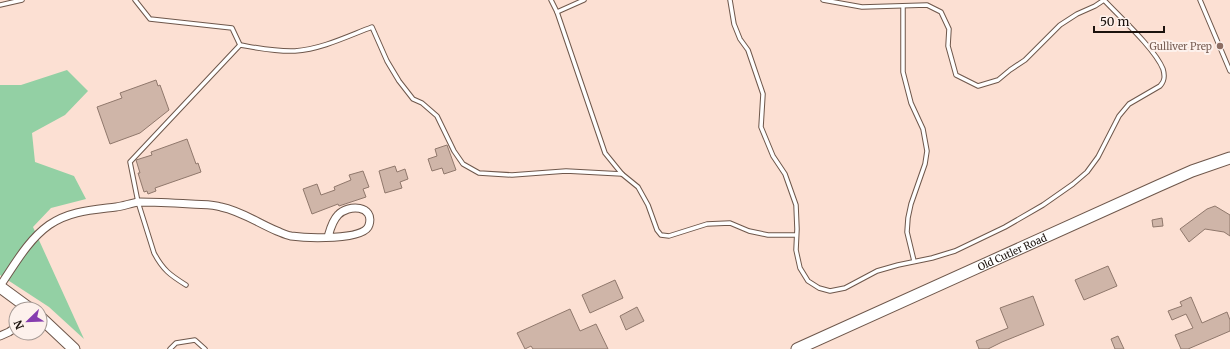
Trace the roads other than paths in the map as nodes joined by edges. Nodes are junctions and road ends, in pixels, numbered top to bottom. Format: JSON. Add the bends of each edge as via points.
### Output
{"nodes":[{"id":1,"x":22,"y":0,"type":"edge"},
{"id":2,"x":135,"y":0,"type":"edge"},
{"id":3,"x":551,"y":0,"type":"edge"},
{"id":4,"x":584,"y":0,"type":"edge"},
{"id":5,"x":730,"y":0,"type":"edge"},
{"id":6,"x":823,"y":0,"type":"edge"},
{"id":7,"x":1104,"y":0,"type":"edge"},
{"id":8,"x":1200,"y":0,"type":"edge"},
{"id":9,"x":0,"y":5,"type":"edge"},
{"id":10,"x":903,"y":6,"type":"junction"},
{"id":11,"x":557,"y":12,"type":"junction"},
{"id":12,"x":240,"y":45,"type":"junction"},
{"id":13,"x":1230,"y":71,"type":"edge"},
{"id":14,"x":1230,"y":158,"type":"edge"},
{"id":15,"x":622,"y":174,"type":"junction"},
{"id":16,"x":138,"y":202,"type":"junction"},
{"id":17,"x":796,"y":236,"type":"junction"},
{"id":18,"x":328,"y":237,"type":"junction"},
{"id":19,"x":914,"y":261,"type":"junction"},
{"id":20,"x":186,"y":285,"type":"dead end"},
{"id":21,"x":0,"y":286,"type":"edge"},
{"id":22,"x":20,"y":301,"type":"edge"},
{"id":23,"x":48,"y":325,"type":"edge"},
{"id":24,"x":74,"y":349,"type":"edge"},
{"id":25,"x":170,"y":349,"type":"edge"},
{"id":26,"x":205,"y":349,"type":"edge"},
{"id":27,"x":797,"y":349,"type":"edge"}],
"edges":[{"from":1,"to":9,"type":"lane"},
{"from":2,"to":12,"type":"lane","via":[[150,19],[232,28]]},
{"from":3,"to":11,"type":"lane"},
{"from":4,"to":11,"type":"lane"},
{"from":5,"to":17,"type":"lane","via":[[734,24],[748,50],[763,94],[761,127],[773,156],[785,174],[796,205]]},
{"from":6,"to":10,"type":"lane","via":[[862,7]]},
{"from":7,"to":10,"type":"lane","via":[[1060,25],[1025,60],[998,80],[978,86],[956,75],[948,46],[949,29],[941,12],[927,5]]},
{"from":7,"to":19,"type":"lane","via":[[1158,60],[1163,70],[1163,83],[1129,104],[1119,116],[1098,157],[1073,184],[1004,227],[956,251]]},
{"from":8,"to":13,"type":"lane"},
{"from":10,"to":19,"type":"lane","via":[[903,72],[911,103],[923,129],[927,151],[908,218]]},
{"from":11,"to":15,"type":"lane","via":[[605,153]]},
{"from":12,"to":15,"type":"lane","via":[[267,50],[296,51],[324,45],[372,28],[399,82],[413,99],[437,116],[462,164],[479,173],[512,175],[566,171]]},
{"from":12,"to":16,"type":"lane","via":[[130,162]]},
{"from":14,"to":27,"type":"main road","name":"Old Cutler Road","via":[[1158,186]]},
{"from":15,"to":17,"type":"lane","via":[[638,187],[661,236],[669,236],[707,224],[730,223],[768,235]]},
{"from":16,"to":18,"type":"street","via":[[221,206],[285,234]]},
{"from":16,"to":20,"type":"lane","via":[[151,247],[158,261],[168,274]]},
{"from":16,"to":21,"type":"street","via":[[77,212],[56,220],[29,244]]},
{"from":17,"to":19,"type":"lane","via":[[800,268],[808,281],[830,291],[845,288],[877,271]]},
{"from":18,"to":18,"type":"street","via":[[339,238],[363,232],[370,222],[365,211],[356,207],[341,212],[332,224]]},
{"from":21,"to":22,"type":"main road"},
{"from":23,"to":24,"type":"main road"},
{"from":25,"to":26,"type":"lane","via":[[176,343],[195,340]]}]}
